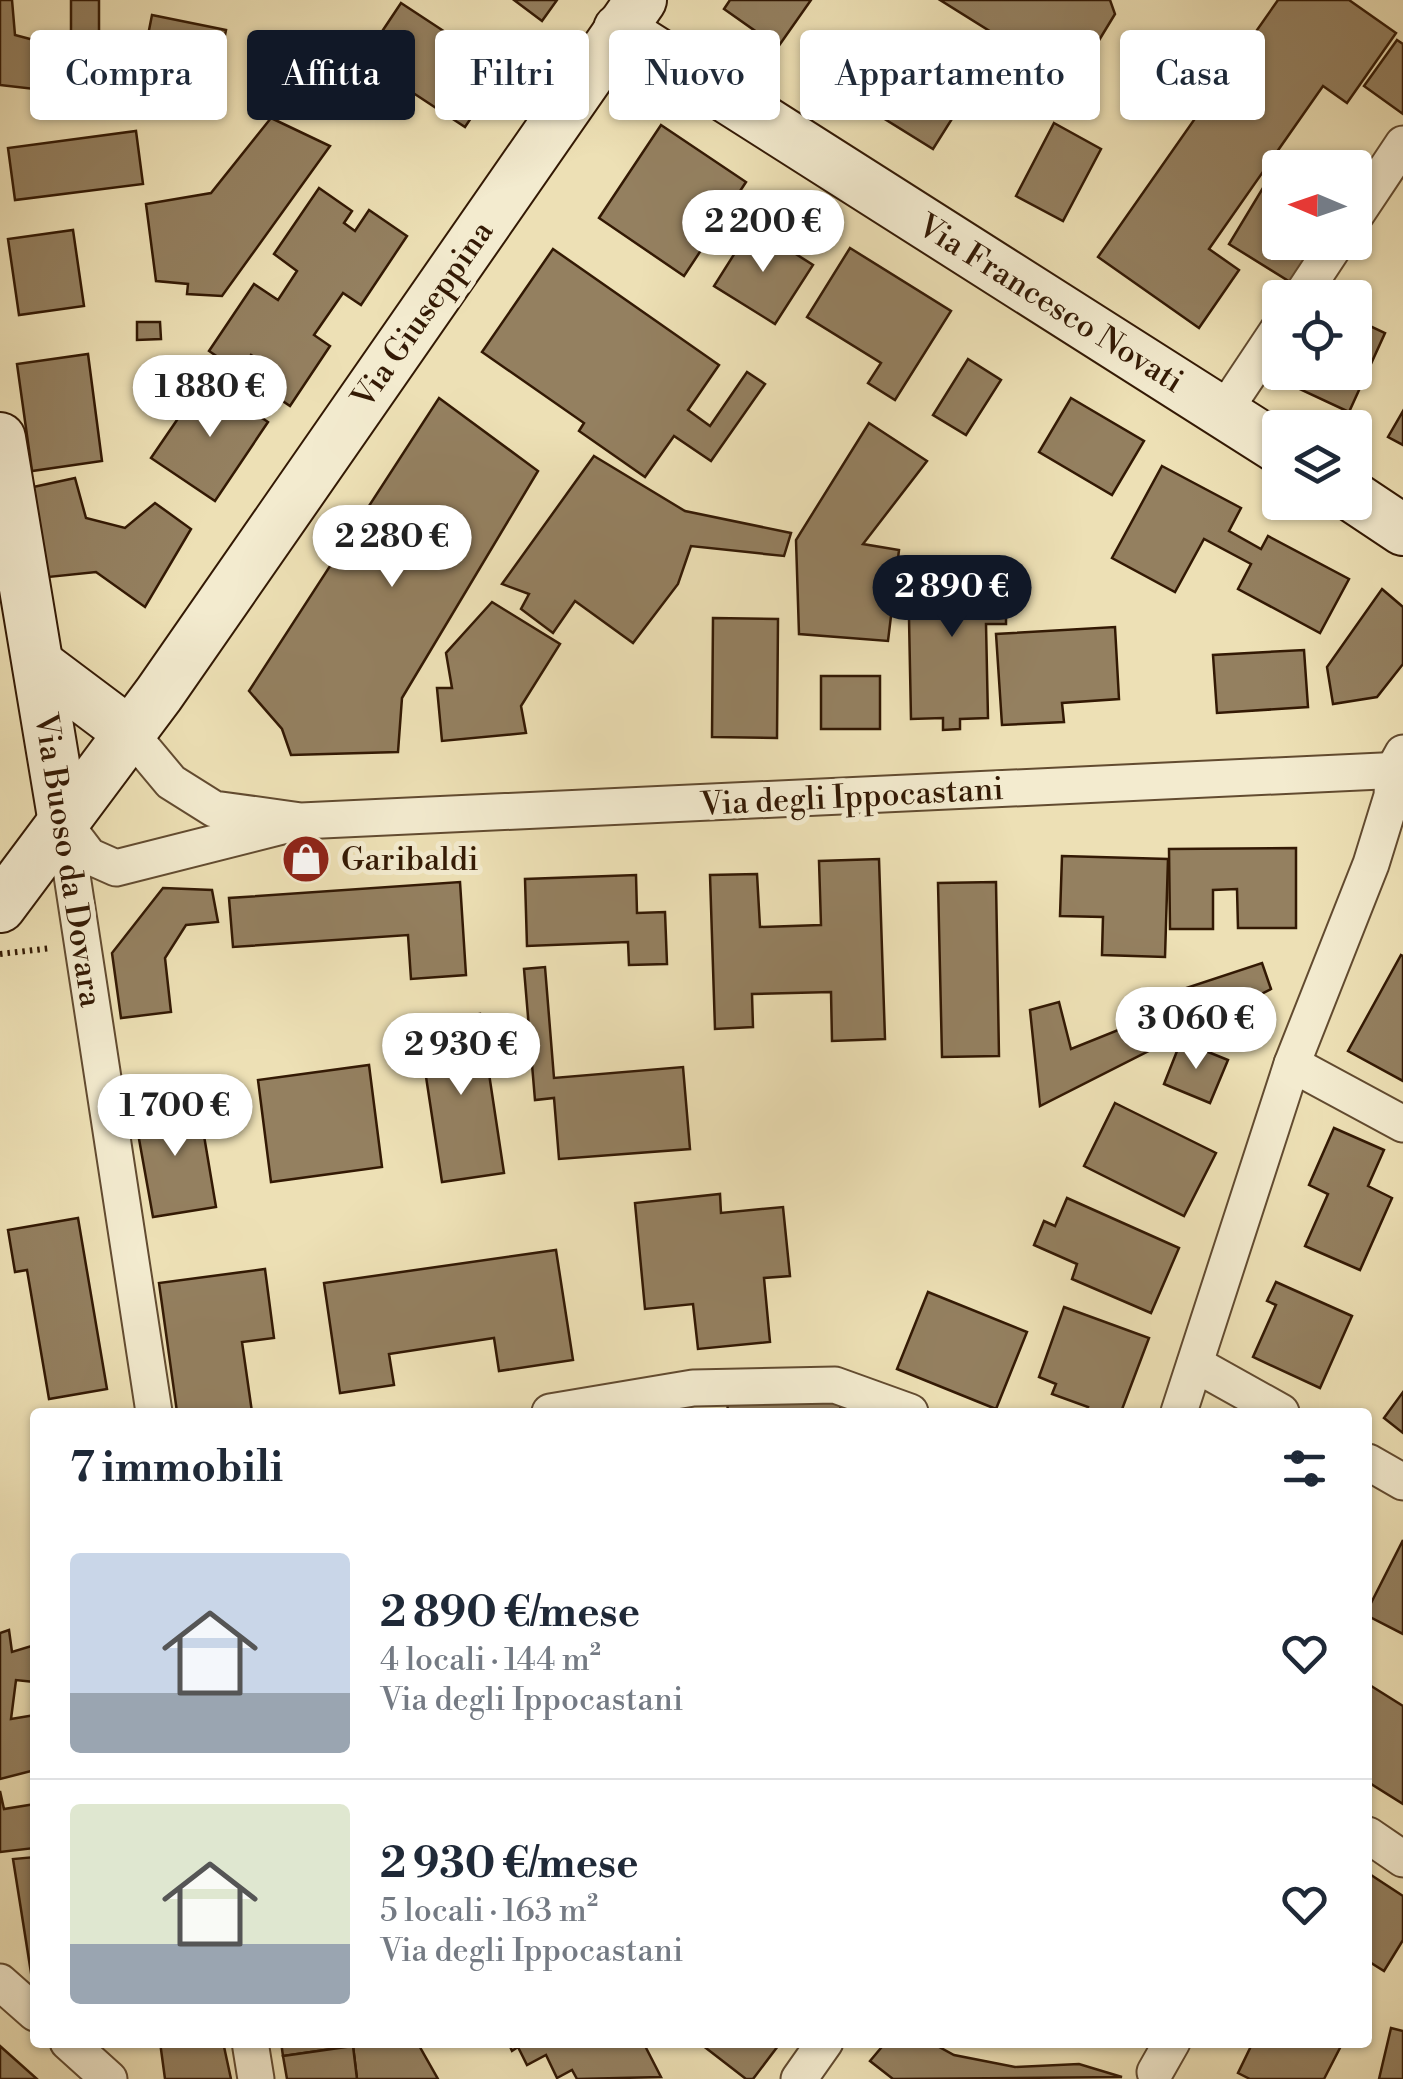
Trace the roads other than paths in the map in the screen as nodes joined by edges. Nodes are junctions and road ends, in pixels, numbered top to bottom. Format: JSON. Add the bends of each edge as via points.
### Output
{"nodes":[{"id":1,"x":630,"y":15,"type":"edge"},
{"id":2,"x":1403,"y":144,"type":"edge"},
{"id":3,"x":1372,"y":190,"type":"edge"},
{"id":4,"x":1262,"y":355,"type":"edge"},
{"id":5,"x":1224,"y":412,"type":"junction"},
{"id":6,"x":1262,"y":436,"type":"edge"},
{"id":7,"x":0,"y":438,"type":"edge"},
{"id":8,"x":1372,"y":509,"type":"edge"},
{"id":9,"x":1403,"y":530,"type":"edge"},
{"id":10,"x":38,"y":664,"type":"junction"},
{"id":11,"x":130,"y":732,"type":"junction"},
{"id":12,"x":1400,"y":767,"type":"edge"},
{"id":13,"x":301,"y":821,"type":"junction"},
{"id":14,"x":64,"y":823,"type":"junction"},
{"id":15,"x":0,"y":907,"type":"edge"},
{"id":16,"x":1292,"y":1064,"type":"junction"},
{"id":17,"x":1403,"y":1124,"type":"edge"},
{"id":18,"x":1195,"y":1364,"type":"junction"},
{"id":19,"x":153,"y":1408,"type":"edge"},
{"id":20,"x":574,"y":1408,"type":"edge"},
{"id":21,"x":896,"y":1408,"type":"edge"},
{"id":22,"x":1179,"y":1408,"type":"edge"},
{"id":23,"x":1274,"y":1408,"type":"edge"},
{"id":24,"x":1372,"y":1464,"type":"edge"},
{"id":25,"x":1403,"y":1482,"type":"edge"},
{"id":26,"x":1372,"y":1838,"type":"edge"},
{"id":27,"x":1403,"y":1859,"type":"edge"},
{"id":28,"x":0,"y":1982,"type":"edge"},
{"id":29,"x":30,"y":2009,"type":"edge"},
{"id":30,"x":75,"y":2048,"type":"edge"},
{"id":31,"x":251,"y":2048,"type":"edge"},
{"id":32,"x":821,"y":2048,"type":"edge"},
{"id":33,"x":109,"y":2079,"type":"edge"},
{"id":34,"x":256,"y":2079,"type":"edge"},
{"id":35,"x":799,"y":2079,"type":"edge"}],
"edges":[{"from":1,"to":5,"type":"street","name":"Via Francesco Novati"},
{"from":1,"to":11,"type":"street","name":"Via Giuseppina"},
{"from":2,"to":3,"type":"street"},
{"from":4,"to":5,"type":"street"},
{"from":5,"to":6,"type":"street","name":"Via Francesco Novati"},
{"from":7,"to":10,"type":"street","name":"Via Buoso da Dovara"},
{"from":8,"to":9,"type":"street"},
{"from":10,"to":11,"type":"street","name":"Via Buoso da Dovara"},
{"from":10,"to":14,"type":"street","name":"Via Buoso da Dovara"},
{"from":11,"to":13,"type":"street","name":"Via degli Ippocastani","via":[[170,782],[214,809]]},
{"from":11,"to":14,"type":"street","name":"Via Giuseppina"},
{"from":12,"to":13,"type":"street","name":"Via degli Ippocastani"},
{"from":12,"to":16,"type":"street","via":[[1372,864]]},
{"from":13,"to":14,"type":"street","name":"Via degli Ippocastani","via":[[116,868],[89,856]]},
{"from":14,"to":15,"type":"street","name":"Via Giuseppina"},
{"from":14,"to":19,"type":"street","name":"Via Buoso da Dovara"},
{"from":16,"to":17,"type":"street"},
{"from":16,"to":18,"type":"street"},
{"from":18,"to":22,"type":"street"},
{"from":18,"to":23,"type":"street"},
{"from":20,"to":21,"type":"street","via":[[693,1388],[835,1385]]},
{"from":24,"to":25,"type":"street"},
{"from":26,"to":27,"type":"street"},
{"from":28,"to":29,"type":"street"},
{"from":30,"to":33,"type":"street"},
{"from":31,"to":34,"type":"street"},
{"from":32,"to":35,"type":"street"}]}
